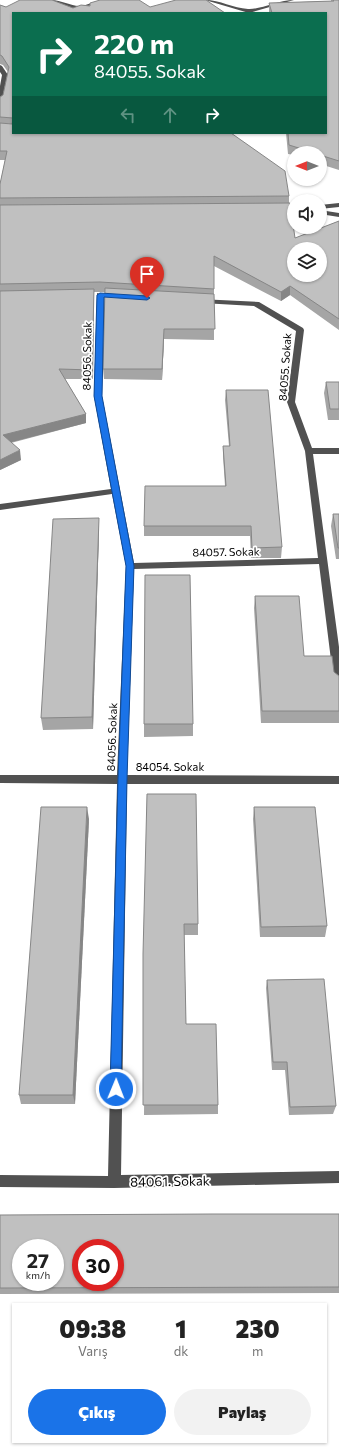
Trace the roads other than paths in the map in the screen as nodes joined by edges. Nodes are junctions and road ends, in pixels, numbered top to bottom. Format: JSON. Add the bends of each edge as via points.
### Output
{"nodes":[{"id":1,"x":54,"y":0,"type":"edge"},
{"id":2,"x":101,"y":0,"type":"edge"},
{"id":3,"x":208,"y":0,"type":"edge"},
{"id":4,"x":291,"y":0,"type":"edge"},
{"id":5,"x":79,"y":8,"type":"junction"},
{"id":6,"x":85,"y":12,"type":"edge"},
{"id":7,"x":249,"y":12,"type":"edge"},
{"id":8,"x":0,"y":66,"type":"edge"},
{"id":9,"x":0,"y":103,"type":"edge"},
{"id":10,"x":339,"y":205,"type":"edge"},
{"id":11,"x":327,"y":206,"type":"edge"},
{"id":12,"x":327,"y":213,"type":"edge"},
{"id":13,"x":339,"y":215,"type":"edge"},
{"id":14,"x":100,"y":295,"type":"edge"},
{"id":15,"x":194,"y":300,"type":"edge"},
{"id":16,"x":339,"y":450,"type":"edge"},
{"id":17,"x":309,"y":451,"type":"junction"},
{"id":18,"x":116,"y":491,"type":"junction"},
{"id":19,"x":0,"y":507,"type":"edge"},
{"id":20,"x":323,"y":561,"type":"junction"},
{"id":21,"x":130,"y":566,"type":"junction"},
{"id":22,"x":339,"y":684,"type":"edge"},
{"id":23,"x":0,"y":779,"type":"edge"},
{"id":24,"x":122,"y":779,"type":"junction"},
{"id":25,"x":339,"y":780,"type":"edge"},
{"id":26,"x":339,"y":1178,"type":"edge"},
{"id":27,"x":0,"y":1181,"type":"edge"},
{"id":28,"x":114,"y":1182,"type":"junction"}],
"edges":[{"from":1,"to":5,"type":"street"},
{"from":2,"to":5,"type":"street"},
{"from":3,"to":7,"type":"street"},
{"from":4,"to":7,"type":"street"},
{"from":5,"to":6,"type":"street"},
{"from":8,"to":9,"type":"street","via":[[5,75]]},
{"from":10,"to":11,"type":"street"},
{"from":12,"to":13,"type":"street"},
{"from":14,"to":18,"type":"street","name":"84056. Sokak","via":[[98,396]]},
{"from":15,"to":17,"type":"street","name":"84055. Sokak","via":[[256,304],[300,330],[291,402]]},
{"from":16,"to":17,"type":"street"},
{"from":17,"to":20,"type":"street","name":"84055. Sokak"},
{"from":18,"to":19,"type":"street"},
{"from":18,"to":21,"type":"street","name":"84056. Sokak"},
{"from":20,"to":21,"type":"street","name":"84057. Sokak"},
{"from":20,"to":22,"type":"street","name":"84055. Sokak"},
{"from":21,"to":24,"type":"street","name":"84056. Sokak"},
{"from":23,"to":24,"type":"street","name":"84054. Sokak"},
{"from":24,"to":25,"type":"street","name":"84054. Sokak"},
{"from":24,"to":28,"type":"street","name":"84056. Sokak"},
{"from":26,"to":28,"type":"street","name":"84061. Sokak"},
{"from":27,"to":28,"type":"street","name":"84061. Sokak"}]}
